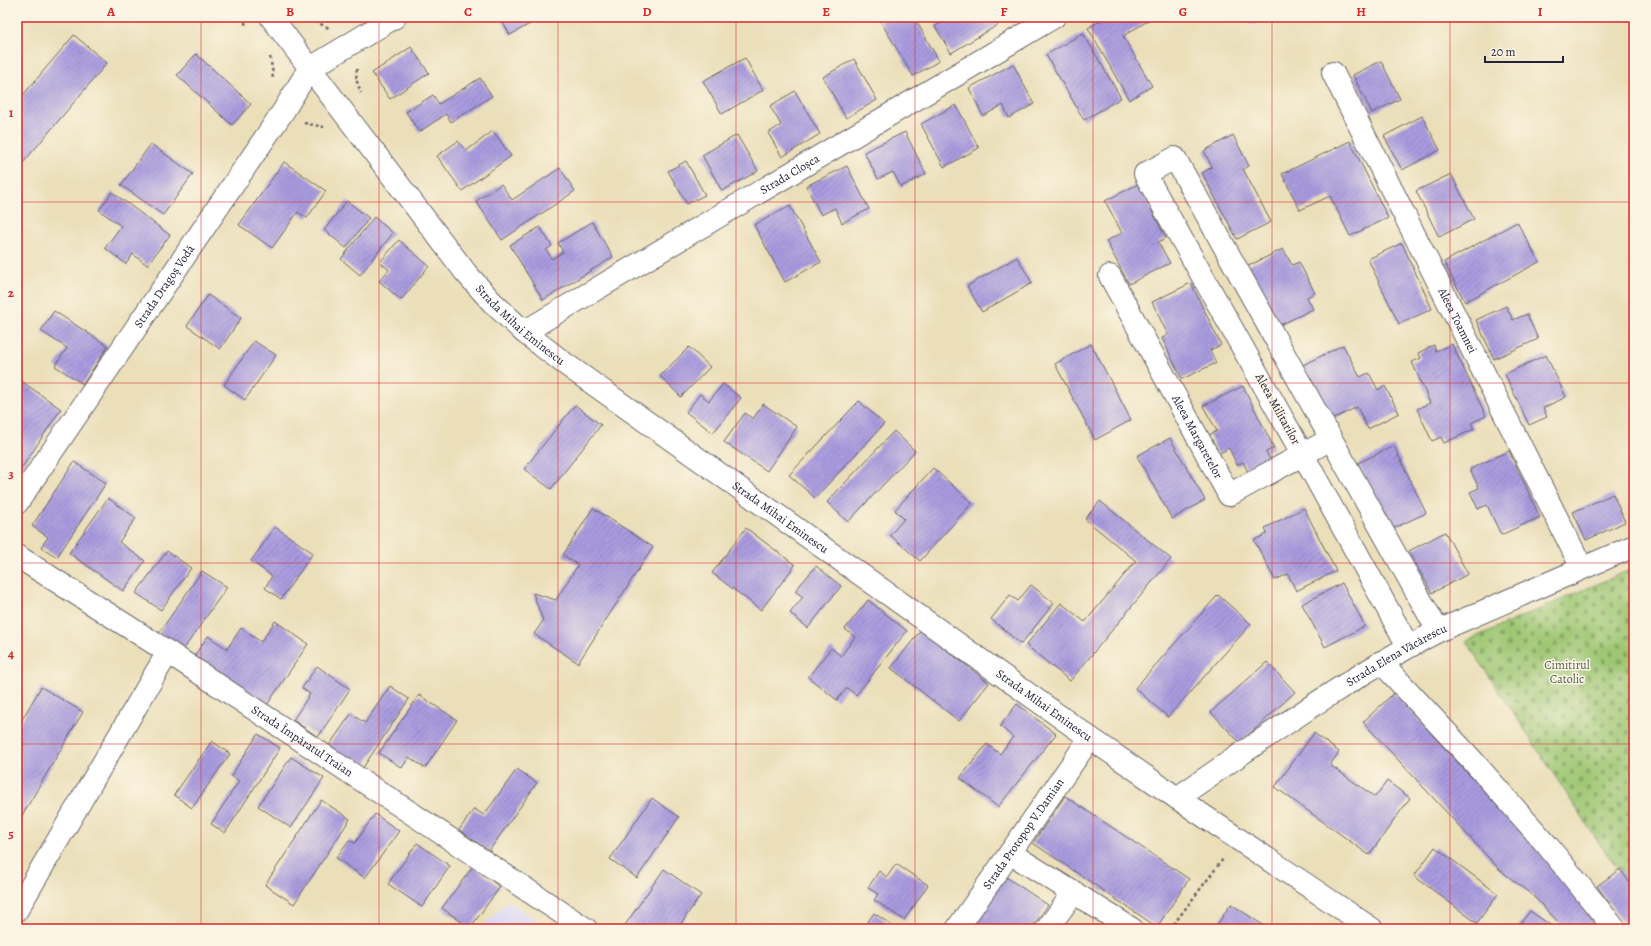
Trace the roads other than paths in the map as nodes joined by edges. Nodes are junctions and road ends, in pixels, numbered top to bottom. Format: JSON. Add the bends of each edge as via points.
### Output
{"nodes":[{"id":1,"x":271,"y":17,"type":"edge"},
{"id":2,"x":395,"y":17,"type":"edge"},
{"id":3,"x":1054,"y":17,"type":"edge"},
{"id":4,"x":309,"y":69,"type":"junction"},
{"id":5,"x":1333,"y":73,"type":"dead end"},
{"id":6,"x":1110,"y":276,"type":"dead end"},
{"id":7,"x":524,"y":332,"type":"junction"},
{"id":8,"x":1331,"y":439,"type":"junction"},
{"id":9,"x":1303,"y":455,"type":"junction"},
{"id":10,"x":17,"y":503,"type":"edge"},
{"id":11,"x":1634,"y":546,"type":"edge"},
{"id":12,"x":17,"y":556,"type":"edge"},
{"id":13,"x":1582,"y":568,"type":"junction"},
{"id":14,"x":1438,"y":630,"type":"junction"},
{"id":15,"x":1408,"y":646,"type":"junction"},
{"id":16,"x":168,"y":652,"type":"junction"},
{"id":17,"x":1381,"y":662,"type":"junction"},
{"id":18,"x":1090,"y":738,"type":"junction"},
{"id":19,"x":1177,"y":798,"type":"junction"},
{"id":20,"x":1010,"y":853,"type":"junction"},
{"id":21,"x":1074,"y":892,"type":"junction"},
{"id":22,"x":17,"y":910,"type":"edge"},
{"id":23,"x":586,"y":929,"type":"edge"},
{"id":24,"x":957,"y":929,"type":"edge"},
{"id":25,"x":1047,"y":929,"type":"edge"},
{"id":26,"x":1132,"y":929,"type":"edge"},
{"id":27,"x":1372,"y":929,"type":"edge"},
{"id":28,"x":1615,"y":929,"type":"edge"}],
"edges":[{"from":1,"to":4,"type":"street","name":"Strada Mihai Eminescu"},
{"from":2,"to":4,"type":"street"},
{"from":3,"to":7,"type":"street","name":"Strada Cloșca"},
{"from":4,"to":7,"type":"street","name":"Strada Mihai Eminescu","via":[[466,273]]},
{"from":4,"to":10,"type":"street","name":"Strada Dragoș Vodă","via":[[284,110]]},
{"from":5,"to":13,"type":"street","name":"Aleea Toamnei"},
{"from":6,"to":9,"type":"street","name":"Aleea Margaretelor","via":[[1229,495]]},
{"from":7,"to":18,"type":"street","name":"Strada Mihai Eminescu"},
{"from":8,"to":9,"type":"street","name":"Aleea Margaretelor"},
{"from":8,"to":9,"type":"street","name":"Aleea Militarilor","via":[[1175,158],[1145,174]]},
{"from":8,"to":14,"type":"street"},
{"from":9,"to":15,"type":"street","name":"Aleea Militarilor"},
{"from":11,"to":13,"type":"street","name":"Strada Elena Văcărescu"},
{"from":12,"to":16,"type":"street","name":"Strada Împăratul Traian"},
{"from":13,"to":14,"type":"street","name":"Strada Elena Văcărescu"},
{"from":14,"to":15,"type":"street","name":"Strada Elena Văcărescu"},
{"from":15,"to":17,"type":"street","name":"Strada Elena Văcărescu"},
{"from":16,"to":22,"type":"street"},
{"from":16,"to":23,"type":"street","name":"Strada Împăratul Traian"},
{"from":17,"to":19,"type":"street","name":"Strada Elena Văcărescu","via":[[1335,690]]},
{"from":17,"to":28,"type":"street","via":[[1472,760]]},
{"from":18,"to":19,"type":"street","name":"Strada Mihai Eminescu"},
{"from":18,"to":20,"type":"street","name":"Strada Protopop V.Damian"},
{"from":19,"to":27,"type":"street","name":"Strada Mihai Eminescu"},
{"from":20,"to":21,"type":"street"},
{"from":20,"to":24,"type":"street","name":"Strada Protopop V.Damian"},
{"from":21,"to":25,"type":"street"},
{"from":21,"to":26,"type":"street"}]}
